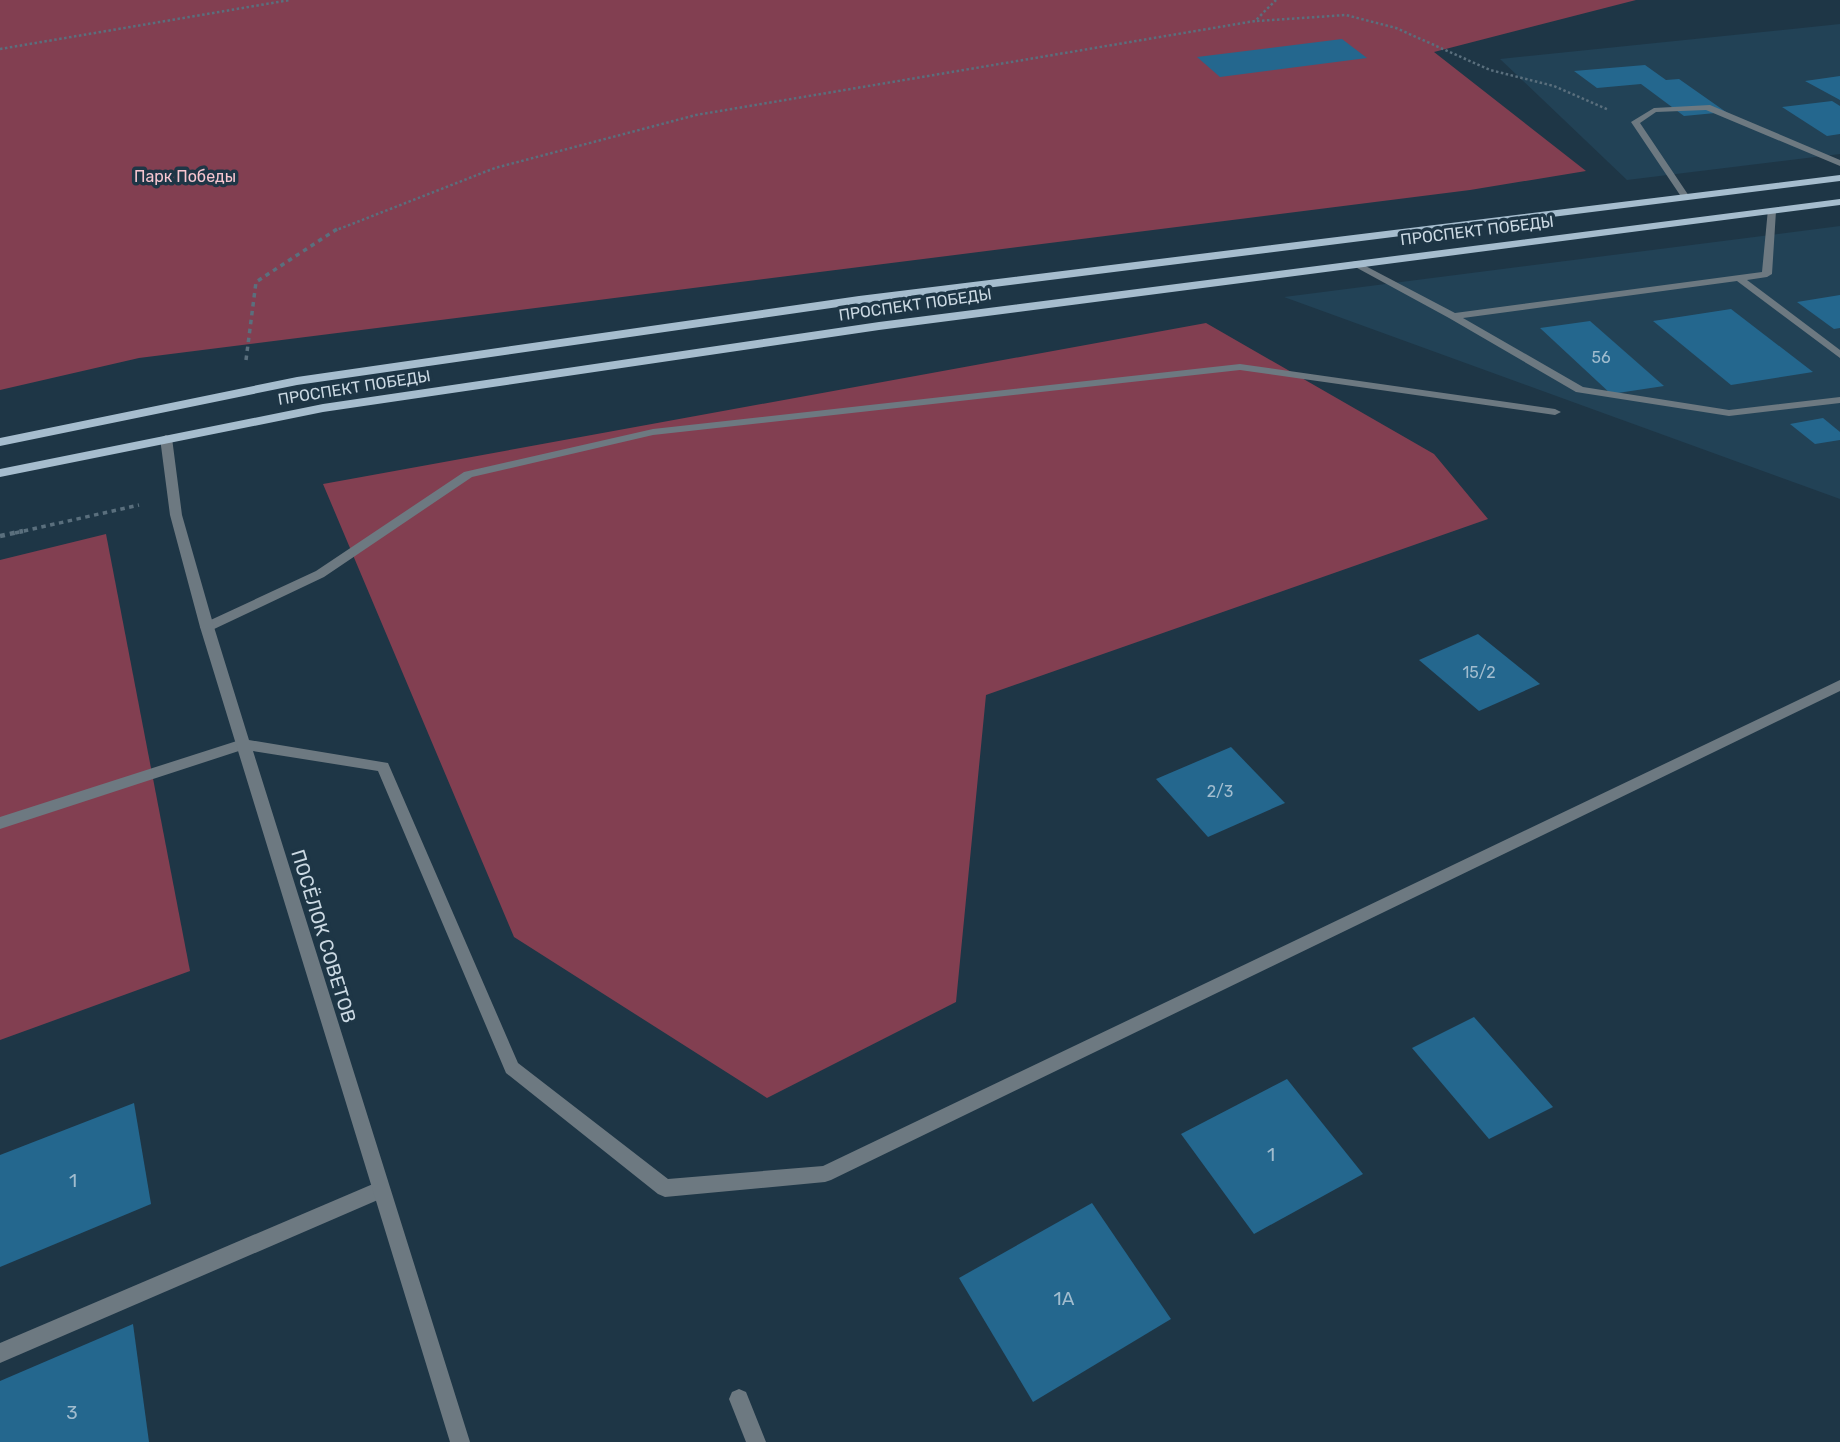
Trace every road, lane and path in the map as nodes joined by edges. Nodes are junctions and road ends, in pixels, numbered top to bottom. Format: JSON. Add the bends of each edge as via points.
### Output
{"nodes":[{"id":1,"x":290,"y":0,"type":"edge"},
{"id":2,"x":1276,"y":0,"type":"edge"},
{"id":3,"x":1255,"y":21,"type":"junction"},
{"id":4,"x":0,"y":49,"type":"edge"},
{"id":5,"x":1635,"y":122,"type":"junction"},
{"id":6,"x":1840,"y":163,"type":"edge"},
{"id":7,"x":1840,"y":178,"type":"edge"},
{"id":8,"x":1685,"y":196,"type":"junction"},
{"id":9,"x":1840,"y":202,"type":"edge"},
{"id":10,"x":1771,"y":211,"type":"junction"},
{"id":11,"x":1353,"y":263,"type":"junction"},
{"id":12,"x":1738,"y":278,"type":"junction"},
{"id":13,"x":1453,"y":316,"type":"junction"},
{"id":14,"x":1840,"y":355,"type":"edge"},
{"id":15,"x":245,"y":392,"type":"junction"},
{"id":16,"x":1840,"y":400,"type":"edge"},
{"id":17,"x":165,"y":408,"type":"junction"},
{"id":18,"x":1555,"y":412,"type":"dead end"},
{"id":19,"x":166,"y":438,"type":"junction"},
{"id":20,"x":0,"y":442,"type":"edge"},
{"id":21,"x":0,"y":473,"type":"edge"},
{"id":22,"x":174,"y":497,"type":"junction"},
{"id":23,"x":0,"y":536,"type":"edge"},
{"id":24,"x":207,"y":627,"type":"junction"},
{"id":25,"x":1840,"y":685,"type":"edge"},
{"id":26,"x":243,"y":744,"type":"junction"},
{"id":27,"x":0,"y":823,"type":"edge"},
{"id":28,"x":380,"y":1190,"type":"junction"},
{"id":29,"x":0,"y":1353,"type":"edge"},
{"id":30,"x":739,"y":1398,"type":"dead end"},
{"id":31,"x":460,"y":1442,"type":"edge"},
{"id":32,"x":756,"y":1442,"type":"edge"}],
"edges":[{"from":1,"to":4,"type":"path"},
{"from":2,"to":3,"type":"path"},
{"from":3,"to":5,"type":"path","via":[[1346,15],[1396,29],[1490,70],[1554,86]]},
{"from":3,"to":15,"type":"path","via":[[696,115],[495,168],[344,225],[256,282]]},
{"from":5,"to":6,"type":"street","via":[[1654,110],[1707,107]]},
{"from":5,"to":8,"type":"street"},
{"from":7,"to":8,"type":"main road","name":"ПРОСПЕКТ ПОБЕДЫ"},
{"from":8,"to":15,"type":"main road","name":"ПРОСПЕКТ ПОБЕДЫ","via":[[859,300]]},
{"from":9,"to":10,"type":"main road","name":"ПРОСПЕКТ ПОБЕДЫ"},
{"from":10,"to":11,"type":"main road","name":"ПРОСПЕКТ ПОБЕДЫ"},
{"from":10,"to":12,"type":"street","via":[[1768,274]]},
{"from":11,"to":13,"type":"street"},
{"from":11,"to":19,"type":"main road","name":"ПРОСПЕКТ ПОБЕДЫ","via":[[865,328],[323,408]]},
{"from":12,"to":13,"type":"street"},
{"from":12,"to":14,"type":"street"},
{"from":13,"to":16,"type":"street","via":[[1580,390],[1729,413]]},
{"from":15,"to":17,"type":"main road","name":"ПРОСПЕКТ ПОБЕДЫ"},
{"from":17,"to":19,"type":"main road"},
{"from":17,"to":20,"type":"main road","name":"ПРОСПЕКТ ПОБЕДЫ"},
{"from":18,"to":24,"type":"street","via":[[1240,367],[653,432],[468,474],[320,574]]},
{"from":19,"to":21,"type":"main road","name":"ПРОСПЕКТ ПОБЕДЫ"},
{"from":19,"to":22,"type":"street","name":"ПОСЁЛОК СОВЕТОВ"},
{"from":22,"to":23,"type":"path"},
{"from":22,"to":24,"type":"street","name":"ПОСЁЛОК СОВЕТОВ"},
{"from":24,"to":26,"type":"street","name":"ПОСЁЛОК СОВЕТОВ"},
{"from":25,"to":26,"type":"street","via":[[825,1174],[665,1188],[512,1068],[383,767]]},
{"from":26,"to":27,"type":"street"},
{"from":26,"to":28,"type":"street","name":"ПОСЁЛОК СОВЕТОВ"},
{"from":28,"to":29,"type":"street"},
{"from":28,"to":31,"type":"street","name":"ПОСЁЛОК СОВЕТОВ"},
{"from":30,"to":32,"type":"street"}]}
